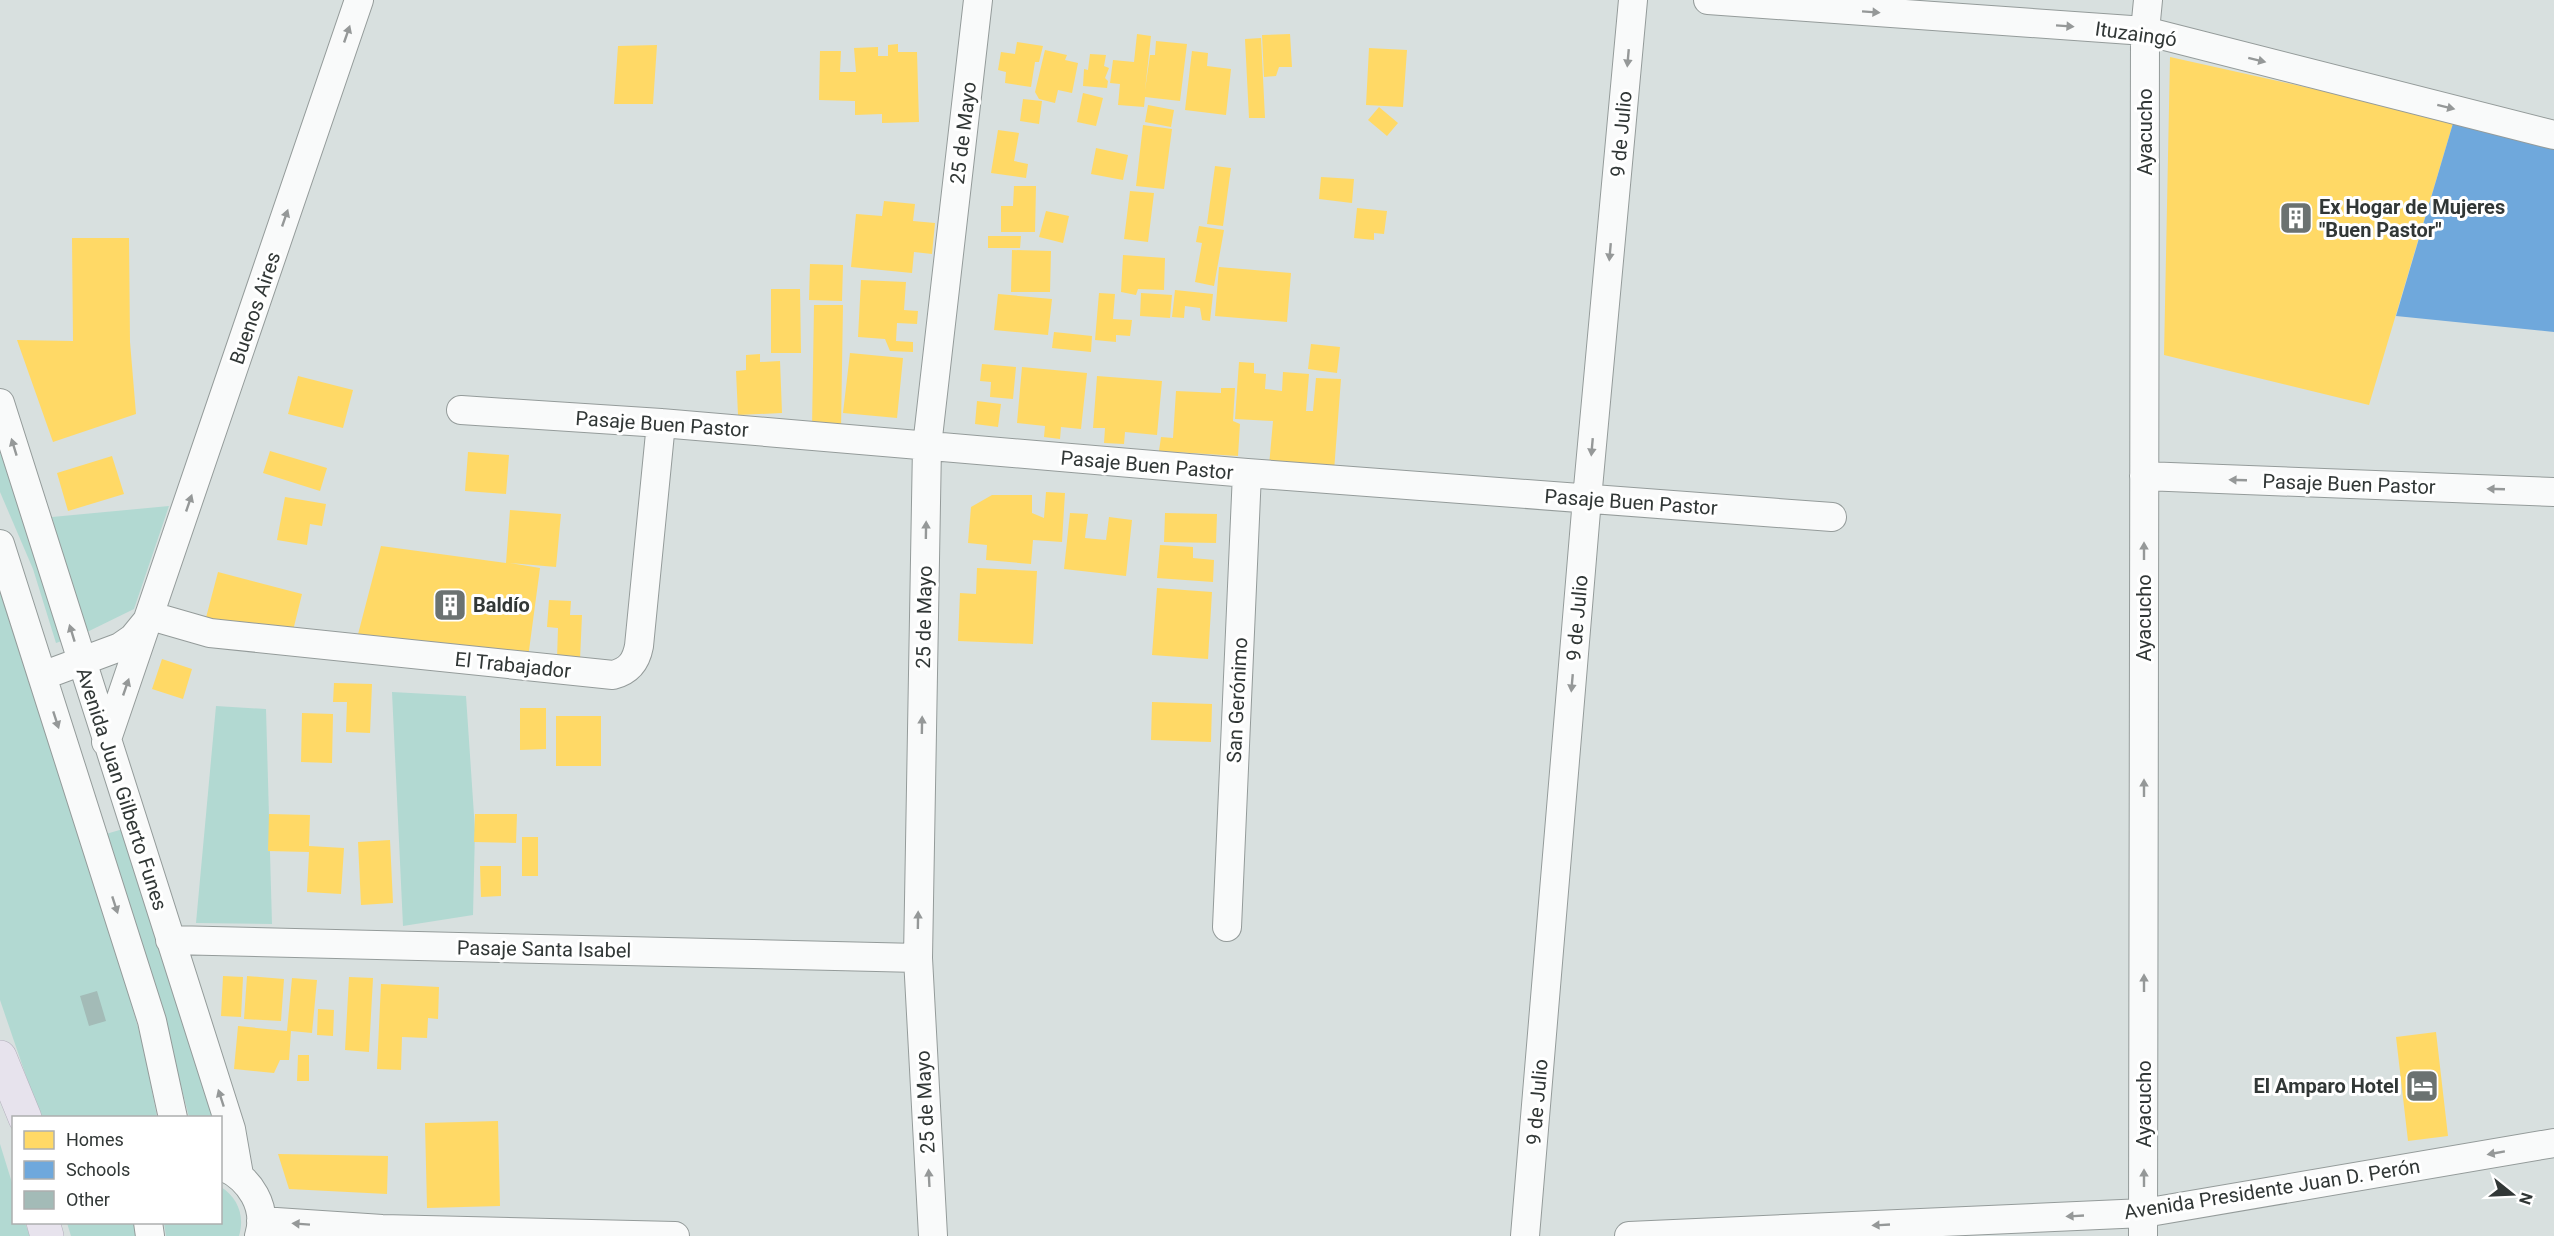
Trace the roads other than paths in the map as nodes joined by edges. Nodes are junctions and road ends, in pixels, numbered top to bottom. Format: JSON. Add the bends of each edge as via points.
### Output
{"nodes":[{"id":1,"x":359,"y":0,"type":"edge"},
{"id":2,"x":978,"y":0,"type":"edge"},
{"id":3,"x":1633,"y":0,"type":"edge"},
{"id":4,"x":1708,"y":0,"type":"edge"},
{"id":5,"x":2148,"y":0,"type":"edge"},
{"id":6,"x":2145,"y":31,"type":"junction"},
{"id":7,"x":2554,"y":135,"type":"edge"},
{"id":8,"x":0,"y":403,"type":"edge"},
{"id":9,"x":461,"y":410,"type":"dead end"},
{"id":10,"x":661,"y":423,"type":"junction"},
{"id":11,"x":927,"y":446,"type":"junction"},
{"id":12,"x":1247,"y":473,"type":"junction"},
{"id":13,"x":2144,"y":476,"type":"junction"},
{"id":14,"x":2554,"y":492,"type":"edge"},
{"id":15,"x":1587,"y":499,"type":"junction"},
{"id":16,"x":1832,"y":518,"type":"dead end"},
{"id":17,"x":0,"y":544,"type":"edge"},
{"id":18,"x":151,"y":616,"type":"junction"},
{"id":19,"x":81,"y":662,"type":"junction"},
{"id":20,"x":42,"y":676,"type":"junction"},
{"id":21,"x":108,"y":746,"type":"junction"},
{"id":22,"x":70,"y":763,"type":"junction"},
{"id":23,"x":1227,"y":927,"type":"dead end"},
{"id":24,"x":170,"y":940,"type":"junction"},
{"id":25,"x":918,"y":958,"type":"junction"},
{"id":26,"x":0,"y":1057,"type":"edge"},
{"id":27,"x":0,"y":1081,"type":"edge"},
{"id":28,"x":24,"y":1116,"type":"edge"},
{"id":29,"x":173,"y":1116,"type":"edge"},
{"id":30,"x":12,"y":1119,"type":"edge"},
{"id":31,"x":2554,"y":1143,"type":"edge"},
{"id":32,"x":230,"y":1171,"type":"edge"},
{"id":33,"x":2143,"y":1224,"type":"edge"},
{"id":34,"x":261,"y":1231,"type":"edge"},
{"id":35,"x":675,"y":1236,"type":"edge"},
{"id":36,"x":933,"y":1236,"type":"edge"},
{"id":37,"x":1525,"y":1236,"type":"edge"},
{"id":38,"x":1629,"y":1236,"type":"edge"}],
"edges":[{"from":18,"to":1,"type":"street","name":"Buenos Aires","one_way":true},
{"from":2,"to":11,"type":"street","name":"25 de Mayo"},
{"from":3,"to":15,"type":"street","name":"9 de Julio","one_way":true},
{"from":4,"to":6,"type":"street","name":"Ituzaingó","one_way":true},
{"from":5,"to":6,"type":"street","name":"Ayacucho"},
{"from":6,"to":7,"type":"street","name":"Ituzaingó","one_way":true},
{"from":6,"to":13,"type":"street","name":"Ayacucho"},
{"from":19,"to":8,"type":"street","name":"Avenida Juan Gilberto Funes","one_way":true},
{"from":9,"to":10,"type":"street","name":"Pasaje Buen Pastor"},
{"from":10,"to":11,"type":"street","name":"Pasaje Buen Pastor"},
{"from":10,"to":18,"type":"street","name":"El Trabajador","via":[[639,646],[637,657],[623,672],[613,675],[210,633]]},
{"from":11,"to":12,"type":"street","name":"Pasaje Buen Pastor"},
{"from":25,"to":11,"type":"street","name":"25 de Mayo","one_way":true},
{"from":12,"to":15,"type":"street","name":"Pasaje Buen Pastor"},
{"from":12,"to":23,"type":"street","name":"San Gerónimo"},
{"from":14,"to":13,"type":"street","name":"Pasaje Buen Pastor","one_way":true},
{"from":33,"to":13,"type":"street","name":"Ayacucho","one_way":true},
{"from":15,"to":16,"type":"street","name":"Pasaje Buen Pastor"},
{"from":15,"to":37,"type":"street","name":"9 de Julio","one_way":true},
{"from":17,"to":20,"type":"street","name":"Avenida Juan Gilberto Funes"},
{"from":18,"to":19,"type":"street","name":"Buenos Aires","via":[[127,643]]},
{"from":21,"to":18,"type":"street","name":"Buenos Aires","one_way":true},
{"from":19,"to":20,"type":"street","name":"Buenos Aires"},
{"from":19,"to":21,"type":"street","name":"Avenida Juan Gilberto Funes"},
{"from":20,"to":22,"type":"street","name":"Avenida Juan Gilberto Funes","one_way":true},
{"from":21,"to":22,"type":"street"},
{"from":21,"to":24,"type":"street","name":"Avenida Juan Gilberto Funes"},
{"from":22,"to":29,"type":"street","name":"Avenida Juan Gilberto Funes","one_way":true,"via":[[152,1021]]},
{"from":24,"to":25,"type":"street","name":"Pasaje Santa Isabel"},
{"from":32,"to":24,"type":"street","name":"Avenida Juan Gilberto Funes","one_way":true,"via":[[231,1130]]},
{"from":36,"to":25,"type":"street","name":"25 de Mayo","one_way":true},
{"from":26,"to":28,"type":"highway"},
{"from":27,"to":30,"type":"highway"},
{"from":31,"to":33,"type":"street","name":"Avenida Presidente Juan D. Perón","one_way":true},
{"from":32,"to":34,"type":"street","via":[[250,1186],[257,1199]]},
{"from":33,"to":38,"type":"street","name":"Avenida Presidente Juan D. Perón","one_way":true},
{"from":35,"to":34,"type":"street","one_way":true,"via":[[381,1229]]}]}
